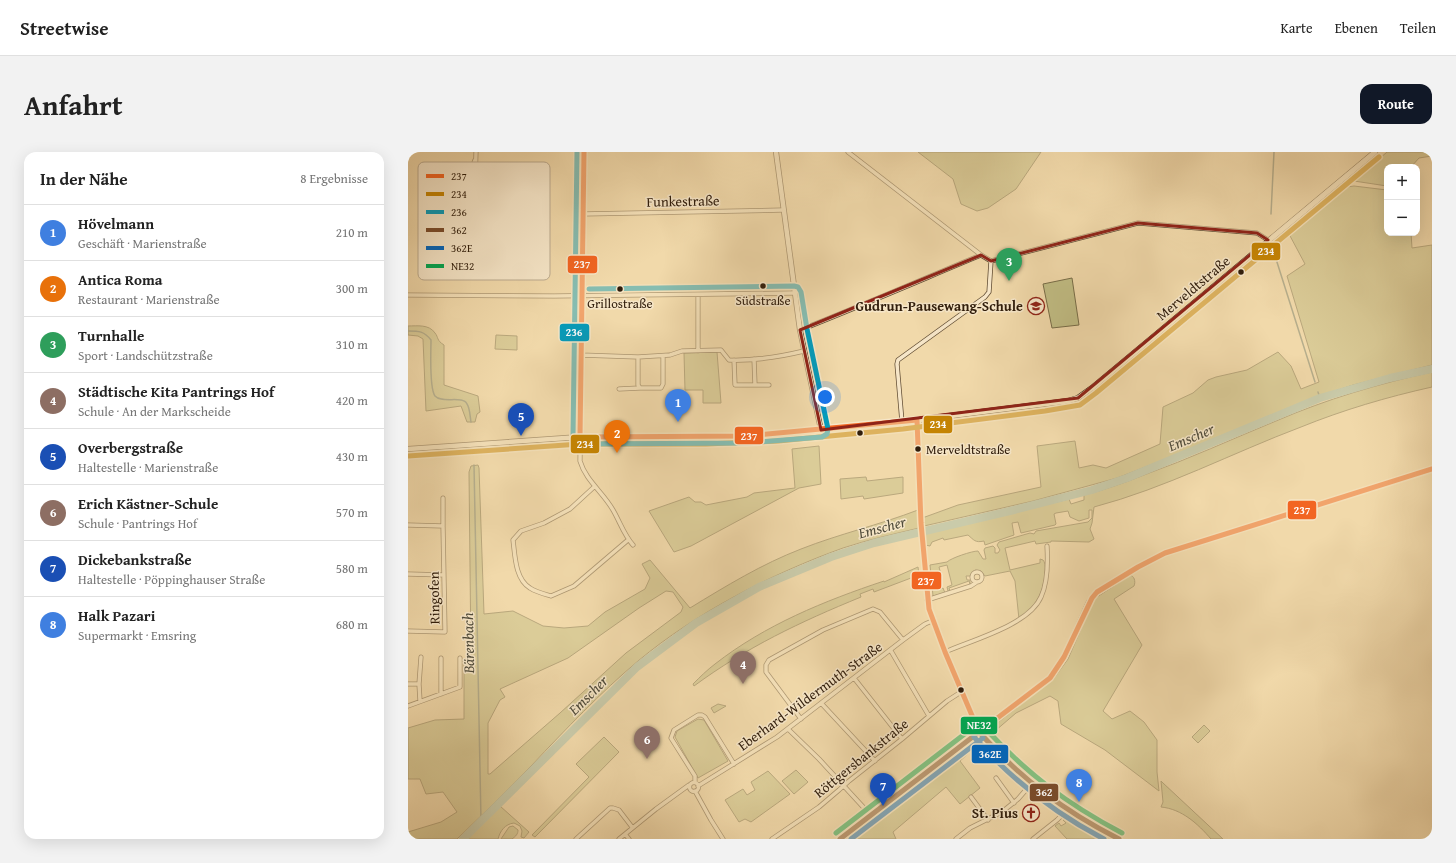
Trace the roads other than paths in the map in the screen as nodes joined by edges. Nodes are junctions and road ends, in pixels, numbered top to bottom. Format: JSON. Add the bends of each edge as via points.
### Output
{"nodes":[{"id":1,"x":476,"y":152,"type":"edge"},
{"id":2,"x":584,"y":152,"type":"edge"},
{"id":3,"x":776,"y":152,"type":"edge"},
{"id":4,"x":848,"y":152,"type":"edge"},
{"id":5,"x":1375,"y":152,"type":"edge"},
{"id":6,"x":475,"y":160,"type":"edge"},
{"id":7,"x":783,"y":210,"type":"junction"},
{"id":8,"x":583,"y":214,"type":"junction"},
{"id":9,"x":1268,"y":240,"type":"junction"},
{"id":10,"x":981,"y":255,"type":"junction"},
{"id":11,"x":991,"y":261,"type":"junction"},
{"id":12,"x":794,"y":293,"type":"junction"},
{"id":13,"x":408,"y":295,"type":"edge"},
{"id":14,"x":698,"y":295,"type":"junction"},
{"id":15,"x":582,"y":296,"type":"junction"},
{"id":16,"x":800,"y":330,"type":"junction"},
{"id":17,"x":698,"y":351,"type":"junction"},
{"id":18,"x":804,"y":351,"type":"junction"},
{"id":19,"x":581,"y":355,"type":"junction"},
{"id":20,"x":663,"y":356,"type":"junction"},
{"id":21,"x":638,"y":357,"type":"junction"},
{"id":22,"x":734,"y":360,"type":"junction"},
{"id":23,"x":754,"y":360,"type":"junction"},
{"id":24,"x":769,"y":384,"type":"dead end"},
{"id":25,"x":755,"y":385,"type":"junction"},
{"id":26,"x":640,"y":388,"type":"junction"},
{"id":27,"x":619,"y":389,"type":"dead end"},
{"id":28,"x":917,"y":420,"type":"junction"},
{"id":29,"x":902,"y":422,"type":"junction"},
{"id":30,"x":821,"y":430,"type":"junction"},
{"id":31,"x":580,"y":437,"type":"junction"},
{"id":32,"x":408,"y":449,"type":"edge"},
{"id":33,"x":1432,"y":469,"type":"edge"},
{"id":34,"x":594,"y":487,"type":"junction"},
{"id":35,"x":443,"y":498,"type":"dead end"},
{"id":36,"x":408,"y":526,"type":"edge"},
{"id":37,"x":443,"y":526,"type":"junction"},
{"id":38,"x":628,"y":540,"type":"junction"},
{"id":39,"x":633,"y":545,"type":"dead end"},
{"id":40,"x":1047,"y":546,"type":"dead end"},
{"id":41,"x":408,"y":574,"type":"edge"},
{"id":42,"x":444,"y":575,"type":"junction"},
{"id":43,"x":977,"y":582,"type":"dead end"},
{"id":44,"x":927,"y":600,"type":"junction"},
{"id":45,"x":932,"y":621,"type":"junction"},
{"id":46,"x":408,"y":631,"type":"edge"},
{"id":47,"x":903,"y":640,"type":"junction"},
{"id":48,"x":891,"y":651,"type":"junction"},
{"id":49,"x":945,"y":652,"type":"junction"},
{"id":50,"x":420,"y":657,"type":"dead end"},
{"id":51,"x":441,"y":658,"type":"dead end"},
{"id":52,"x":460,"y":658,"type":"dead end"},
{"id":53,"x":854,"y":678,"type":"junction"},
{"id":54,"x":408,"y":684,"type":"edge"},
{"id":55,"x":419,"y":684,"type":"junction"},
{"id":56,"x":961,"y":692,"type":"junction"},
{"id":57,"x":441,"y":694,"type":"junction"},
{"id":58,"x":420,"y":701,"type":"junction"},
{"id":59,"x":821,"y":703,"type":"junction"},
{"id":60,"x":408,"y":706,"type":"edge"},
{"id":61,"x":929,"y":716,"type":"junction"},
{"id":62,"x":801,"y":719,"type":"junction"},
{"id":63,"x":788,"y":729,"type":"junction"},
{"id":64,"x":979,"y":732,"type":"junction"},
{"id":65,"x":902,"y":739,"type":"junction"},
{"id":66,"x":875,"y":761,"type":"junction"},
{"id":67,"x":734,"y":764,"type":"junction"},
{"id":68,"x":996,"y":778,"type":"dead end"},
{"id":69,"x":695,"y":782,"type":"junction"},
{"id":70,"x":1031,"y":784,"type":"junction"},
{"id":71,"x":689,"y":785,"type":"junction"},
{"id":72,"x":844,"y":785,"type":"junction"},
{"id":73,"x":698,"y":786,"type":"junction"},
{"id":74,"x":695,"y":791,"type":"junction"},
{"id":75,"x":971,"y":797,"type":"dead end"},
{"id":76,"x":1014,"y":803,"type":"junction"},
{"id":77,"x":865,"y":809,"type":"dead end"},
{"id":78,"x":1067,"y":810,"type":"junction"},
{"id":79,"x":988,"y":820,"type":"junction"},
{"id":80,"x":632,"y":828,"type":"junction"},
{"id":81,"x":625,"y":834,"type":"junction"},
{"id":82,"x":576,"y":839,"type":"edge"},
{"id":83,"x":619,"y":839,"type":"edge"},
{"id":84,"x":629,"y":839,"type":"edge"},
{"id":85,"x":723,"y":839,"type":"edge"},
{"id":86,"x":772,"y":839,"type":"edge"},
{"id":87,"x":840,"y":839,"type":"edge"},
{"id":88,"x":956,"y":839,"type":"edge"},
{"id":89,"x":1033,"y":839,"type":"edge"},
{"id":90,"x":1119,"y":839,"type":"edge"}],
"edges":[{"from":1,"to":6,"type":"street"},
{"from":2,"to":8,"type":"street"},
{"from":3,"to":7,"type":"street"},
{"from":4,"to":10,"type":"street"},
{"from":5,"to":9,"type":"main road","name":"Merveldtstraße"},
{"from":7,"to":8,"type":"street","name":"Funkestraße"},
{"from":7,"to":12,"type":"street"},
{"from":8,"to":15,"type":"street"},
{"from":9,"to":11,"type":"street","via":[[1257,233],[1138,223]]},
{"from":9,"to":28,"type":"main road","name":"Merveldtstraße","via":[[1078,398]]},
{"from":10,"to":11,"type":"street"},
{"from":10,"to":16,"type":"street"},
{"from":11,"to":29,"type":"street","via":[[989,292],[985,297],[898,360]]},
{"from":12,"to":14,"type":"street"},
{"from":12,"to":16,"type":"street"},
{"from":13,"to":15,"type":"street"},
{"from":14,"to":15,"type":"street"},
{"from":14,"to":17,"type":"street"},
{"from":15,"to":19,"type":"street"},
{"from":16,"to":18,"type":"street"},
{"from":17,"to":20,"type":"street","via":[[682,351]]},
{"from":17,"to":22,"type":"street","via":[[721,350],[729,360]]},
{"from":18,"to":23,"type":"street"},
{"from":18,"to":30,"type":"street"},
{"from":19,"to":21,"type":"street"},
{"from":19,"to":31,"type":"street"},
{"from":20,"to":21,"type":"street"},
{"from":20,"to":26,"type":"street","via":[[661,388]]},
{"from":21,"to":26,"type":"street"},
{"from":22,"to":23,"type":"street"},
{"from":22,"to":25,"type":"street","via":[[735,385]]},
{"from":23,"to":25,"type":"street"},
{"from":24,"to":25,"type":"street"},
{"from":26,"to":27,"type":"street"},
{"from":28,"to":29,"type":"street"},
{"from":28,"to":44,"type":"main road","via":[[921,531]]},
{"from":29,"to":30,"type":"street"},
{"from":30,"to":31,"type":"street","via":[[747,436]]},
{"from":31,"to":32,"type":"street"},
{"from":31,"to":34,"type":"street","via":[[580,461]]},
{"from":33,"to":64,"type":"main road","via":[[1165,553],[1144,564],[1097,592],[1089,602],[1064,657],[1050,678]]},
{"from":34,"to":38,"type":"street","via":[[612,508]]},
{"from":34,"to":38,"type":"street","via":[[570,509],[544,523],[521,531],[513,540],[519,574],[524,582],[530,588],[551,596],[574,586]]},
{"from":35,"to":37,"type":"street","name":"Ringofen"},
{"from":36,"to":37,"type":"street"},
{"from":37,"to":42,"type":"street","name":"Ringofen"},
{"from":38,"to":39,"type":"street"},
{"from":40,"to":49,"type":"street","via":[[1045,584],[1033,610],[1019,621]]},
{"from":41,"to":42,"type":"street"},
{"from":42,"to":46,"type":"street","name":"Ringofen","via":[[445,632]]},
{"from":43,"to":44,"type":"street"},
{"from":44,"to":45,"type":"main road"},
{"from":45,"to":47,"type":"street","name":"Eberhard-Wildermuth-Straße"},
{"from":45,"to":49,"type":"main road"},
{"from":47,"to":48,"type":"street","name":"Eberhard-Wildermuth-Straße"},
{"from":47,"to":62,"type":"street","via":[[880,612],[870,609],[823,630],[769,660],[766,672]]},
{"from":48,"to":53,"type":"street","name":"Eberhard-Wildermuth-Straße"},
{"from":48,"to":61,"type":"street"},
{"from":49,"to":56,"type":"main road"},
{"from":50,"to":55,"type":"street"},
{"from":51,"to":57,"type":"street"},
{"from":52,"to":57,"type":"street","via":[[460,687]]},
{"from":53,"to":59,"type":"street","name":"Eberhard-Wildermuth-Straße"},
{"from":53,"to":65,"type":"street"},
{"from":54,"to":55,"type":"street"},
{"from":55,"to":58,"type":"street"},
{"from":56,"to":61,"type":"street","name":"Röttgersbankstraße"},
{"from":56,"to":64,"type":"main road"},
{"from":57,"to":58,"type":"street"},
{"from":58,"to":60,"type":"street"},
{"from":59,"to":62,"type":"street","name":"Eberhard-Wildermuth-Straße"},
{"from":59,"to":66,"type":"street"},
{"from":61,"to":65,"type":"street","name":"Röttgersbankstraße"},
{"from":62,"to":63,"type":"street","name":"Eberhard-Wildermuth-Straße"},
{"from":63,"to":67,"type":"street","name":"Eberhard-Wildermuth-Straße"},
{"from":63,"to":72,"type":"street"},
{"from":64,"to":70,"type":"street"},
{"from":64,"to":87,"type":"main road"},
{"from":65,"to":66,"type":"street","name":"Röttgersbankstraße"},
{"from":66,"to":72,"type":"street","name":"Röttgersbankstraße"},
{"from":67,"to":69,"type":"street","via":[[705,717],[698,715],[674,730],[671,738],[695,776]]},
{"from":67,"to":73,"type":"street","name":"Eberhard-Wildermuth-Straße"},
{"from":68,"to":76,"type":"street"},
{"from":69,"to":71,"type":"street"},
{"from":69,"to":73,"type":"street"},
{"from":70,"to":76,"type":"street"},
{"from":70,"to":78,"type":"street"},
{"from":71,"to":74,"type":"street","via":[[690,790]]},
{"from":71,"to":80,"type":"street"},
{"from":72,"to":77,"type":"street"},
{"from":72,"to":86,"type":"street","name":"Röttgersbankstraße","via":[[819,807]]},
{"from":73,"to":74,"type":"street"},
{"from":74,"to":85,"type":"street"},
{"from":75,"to":79,"type":"street"},
{"from":76,"to":79,"type":"street"},
{"from":78,"to":89,"type":"street"},
{"from":78,"to":90,"type":"street"},
{"from":79,"to":88,"type":"street"},
{"from":80,"to":81,"type":"street"},
{"from":80,"to":82,"type":"street","via":[[619,810],[610,808]]},
{"from":81,"to":83,"type":"street"},
{"from":81,"to":84,"type":"street"}]}
